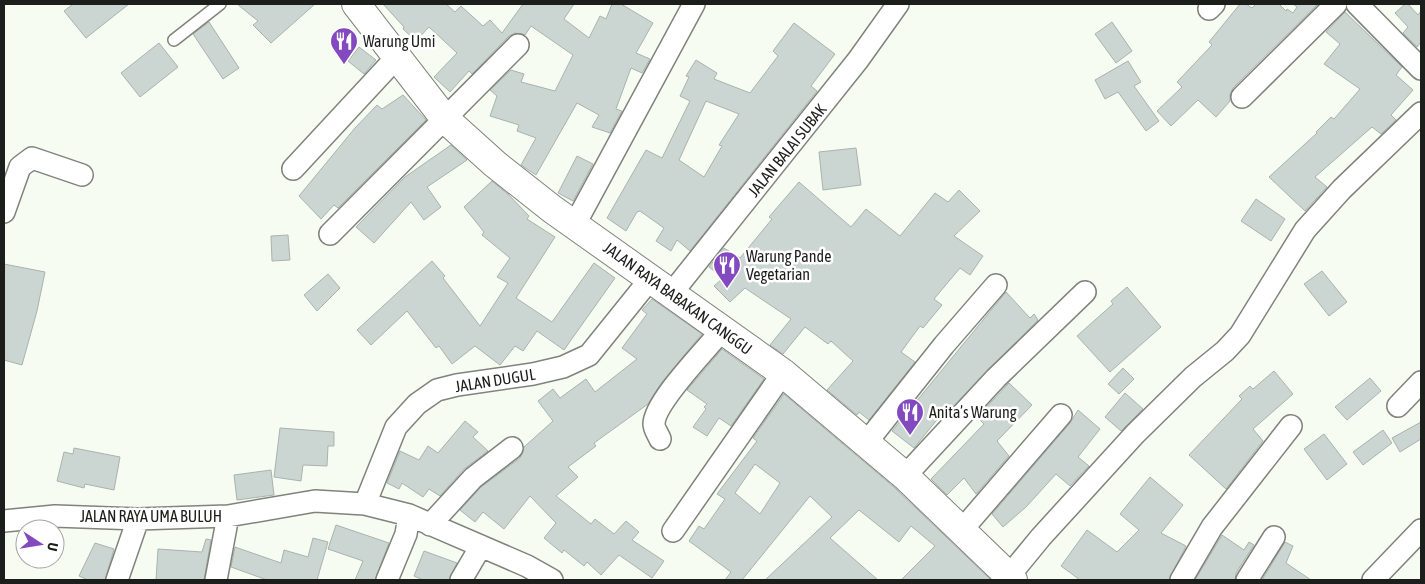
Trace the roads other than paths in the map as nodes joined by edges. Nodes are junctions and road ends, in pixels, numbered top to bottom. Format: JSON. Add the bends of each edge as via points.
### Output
{"nodes":[{"id":1,"x":220,"y":4,"type":"edge"},
{"id":2,"x":356,"y":4,"type":"edge"},
{"id":3,"x":694,"y":4,"type":"edge"},
{"id":4,"x":898,"y":4,"type":"edge"},
{"id":5,"x":1336,"y":4,"type":"edge"},
{"id":6,"x":1357,"y":4,"type":"edge"},
{"id":7,"x":174,"y":40,"type":"dead end"},
{"id":8,"x":518,"y":44,"type":"dead end"},
{"id":9,"x":396,"y":58,"type":"junction"},
{"id":10,"x":1421,"y":69,"type":"edge"},
{"id":11,"x":1242,"y":97,"type":"dead end"},
{"id":12,"x":1421,"y":112,"type":"edge"},
{"id":13,"x":445,"y":119,"type":"junction"},
{"id":14,"x":293,"y":169,"type":"dead end"},
{"id":15,"x":82,"y":175,"type":"dead end"},
{"id":16,"x":4,"y":212,"type":"edge"},
{"id":17,"x":575,"y":224,"type":"junction"},
{"id":18,"x":330,"y":234,"type":"dead end"},
{"id":19,"x":996,"y":285,"type":"dead end"},
{"id":20,"x":661,"y":286,"type":"junction"},
{"id":21,"x":1086,"y":292,"type":"dead end"},
{"id":22,"x":722,"y":330,"type":"junction"},
{"id":23,"x":783,"y":373,"type":"junction"},
{"id":24,"x":1421,"y":382,"type":"edge"},
{"id":25,"x":1398,"y":406,"type":"dead end"},
{"id":26,"x":1061,"y":415,"type":"dead end"},
{"id":27,"x":1291,"y":426,"type":"dead end"},
{"id":28,"x":660,"y":439,"type":"dead end"},
{"id":29,"x":866,"y":443,"type":"junction"},
{"id":30,"x":512,"y":448,"type":"dead end"},
{"id":31,"x":904,"y":476,"type":"junction"},
{"id":32,"x":365,"y":504,"type":"junction"},
{"id":33,"x":409,"y":515,"type":"junction"},
{"id":34,"x":228,"y":516,"type":"junction"},
{"id":35,"x":138,"y":519,"type":"junction"},
{"id":36,"x":4,"y":521,"type":"edge"},
{"id":37,"x":430,"y":525,"type":"junction"},
{"id":38,"x":673,"y":530,"type":"dead end"},
{"id":39,"x":1421,"y":530,"type":"edge"},
{"id":40,"x":961,"y":531,"type":"junction"},
{"id":41,"x":1274,"y":537,"type":"dead end"},
{"id":42,"x":481,"y":546,"type":"junction"},
{"id":43,"x":1004,"y":577,"type":"edge"},
{"id":44,"x":117,"y":580,"type":"edge"},
{"id":45,"x":216,"y":580,"type":"edge"},
{"id":46,"x":387,"y":580,"type":"edge"},
{"id":47,"x":461,"y":580,"type":"edge"},
{"id":48,"x":552,"y":580,"type":"edge"},
{"id":49,"x":1181,"y":580,"type":"edge"},
{"id":50,"x":1247,"y":580,"type":"edge"},
{"id":51,"x":1373,"y":580,"type":"edge"}],
"edges":[{"from":1,"to":7,"type":"lane"},
{"from":2,"to":9,"type":"street","name":"JALAN RAYA BABAKAN CANGGU"},
{"from":3,"to":17,"type":"street"},
{"from":4,"to":20,"type":"street","name":"JALAN BALAI SUBAK","via":[[858,60]]},
{"from":5,"to":11,"type":"street"},
{"from":6,"to":10,"type":"street"},
{"from":8,"to":13,"type":"street"},
{"from":9,"to":13,"type":"street","name":"JALAN RAYA BABAKAN CANGGU"},
{"from":9,"to":14,"type":"street"},
{"from":12,"to":43,"type":"street","via":[[1304,230],[1240,335],[1135,434]]},
{"from":13,"to":17,"type":"street","name":"JALAN RAYA BABAKAN CANGGU","via":[[495,164]]},
{"from":13,"to":18,"type":"street"},
{"from":15,"to":16,"type":"street","via":[[32,158],[24,162],[13,182]]},
{"from":17,"to":20,"type":"street","name":"JALAN RAYA BABAKAN CANGGU"},
{"from":19,"to":29,"type":"street"},
{"from":20,"to":22,"type":"street","name":"JALAN RAYA BABAKAN CANGGU"},
{"from":20,"to":32,"type":"street","name":"JALAN DUGUL","via":[[589,355],[563,367],[534,374],[457,384],[437,390],[417,404],[396,426]]},
{"from":21,"to":31,"type":"street","via":[[996,378]]},
{"from":22,"to":23,"type":"street","name":"JALAN RAYA BABAKAN CANGGU"},
{"from":22,"to":28,"type":"street","via":[[659,408],[654,425]]},
{"from":23,"to":29,"type":"street","name":"JALAN RAYA BABAKAN CANGGU"},
{"from":23,"to":38,"type":"street"},
{"from":24,"to":25,"type":"street"},
{"from":26,"to":40,"type":"street"},
{"from":27,"to":49,"type":"street","via":[[1212,527]]},
{"from":29,"to":31,"type":"street","name":"JALAN RAYA BABAKAN CANGGU"},
{"from":30,"to":37,"type":"street","via":[[473,478]]},
{"from":31,"to":40,"type":"street","name":"JALAN RAYA BABAKAN CANGGU"},
{"from":32,"to":33,"type":"street","name":"JALAN RAYA UMA BULUH"},
{"from":32,"to":34,"type":"street","name":"JALAN RAYA UMA BULUH","via":[[315,501]]},
{"from":33,"to":37,"type":"street","name":"JALAN RAYA UMA BULUH"},
{"from":33,"to":46,"type":"street","via":[[406,534]]},
{"from":34,"to":35,"type":"street","name":"JALAN RAYA UMA BULUH"},
{"from":34,"to":45,"type":"street"},
{"from":35,"to":36,"type":"street","name":"JALAN RAYA UMA BULUH","via":[[55,516]]},
{"from":35,"to":44,"type":"street"},
{"from":37,"to":42,"type":"street","name":"JALAN RAYA UMA BULUH"},
{"from":39,"to":51,"type":"street"},
{"from":40,"to":43,"type":"street","name":"JALAN RAYA BABAKAN CANGGU"},
{"from":41,"to":50,"type":"street"},
{"from":42,"to":47,"type":"street"},
{"from":42,"to":48,"type":"street","name":"JALAN RAYA UMA BULUH"}]}
